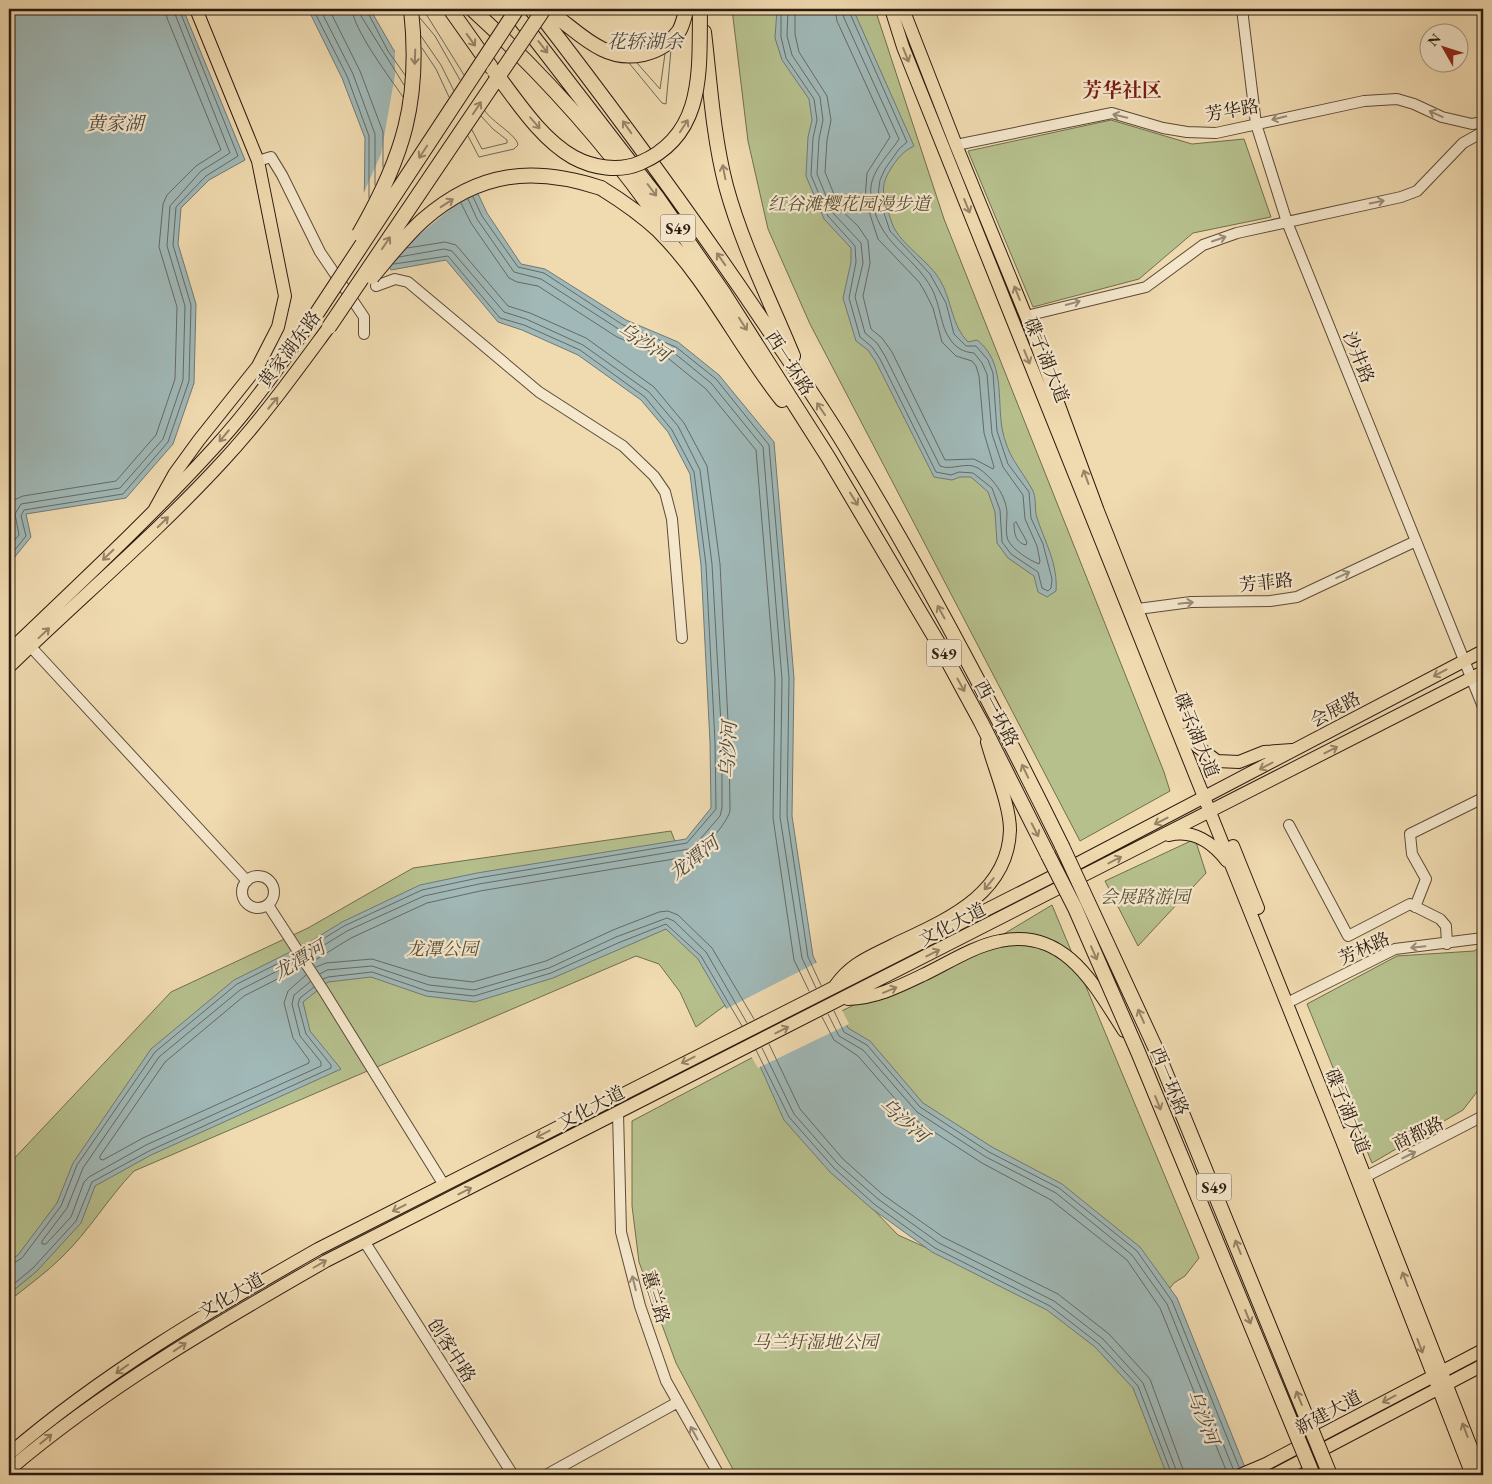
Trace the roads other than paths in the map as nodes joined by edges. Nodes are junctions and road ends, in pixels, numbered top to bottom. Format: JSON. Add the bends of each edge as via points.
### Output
{"nodes":[{"id":1,"x":196,"y":9,"type":"edge"},
{"id":2,"x":411,"y":9,"type":"edge"},
{"id":3,"x":450,"y":9,"type":"edge"},
{"id":4,"x":472,"y":9,"type":"edge"},
{"id":5,"x":512,"y":9,"type":"edge"},
{"id":6,"x":517,"y":9,"type":"edge"},
{"id":7,"x":536,"y":9,"type":"edge"},
{"id":8,"x":544,"y":9,"type":"edge"},
{"id":9,"x":686,"y":9,"type":"edge"},
{"id":10,"x":701,"y":9,"type":"edge"},
{"id":11,"x":891,"y":9,"type":"edge"},
{"id":12,"x":903,"y":9,"type":"edge"},
{"id":13,"x":1242,"y":9,"type":"edge"},
{"id":14,"x":1483,"y":122,"type":"edge"},
{"id":15,"x":1256,"y":124,"type":"junction"},
{"id":16,"x":1483,"y":132,"type":"edge"},
{"id":17,"x":956,"y":145,"type":"junction"},
{"id":18,"x":258,"y":161,"type":"junction"},
{"id":19,"x":1287,"y":222,"type":"junction"},
{"id":20,"x":698,"y":278,"type":"junction"},
{"id":21,"x":376,"y":286,"type":"dead end"},
{"id":22,"x":317,"y":313,"type":"junction"},
{"id":23,"x":1026,"y":316,"type":"junction"},
{"id":24,"x":329,"y":327,"type":"junction"},
{"id":25,"x":364,"y":334,"type":"dead end"},
{"id":26,"x":806,"y":386,"type":"junction"},
{"id":27,"x":828,"y":457,"type":"junction"},
{"id":28,"x":155,"y":509,"type":"junction"},
{"id":29,"x":1416,"y":541,"type":"junction"},
{"id":30,"x":1138,"y":609,"type":"junction"},
{"id":31,"x":682,"y":638,"type":"dead end"},
{"id":32,"x":30,"y":646,"type":"junction"},
{"id":33,"x":9,"y":651,"type":"edge"},
{"id":34,"x":1483,"y":651,"type":"edge"},
{"id":35,"x":1464,"y":660,"type":"junction"},
{"id":36,"x":9,"y":667,"type":"edge"},
{"id":37,"x":1483,"y":672,"type":"edge"},
{"id":38,"x":1471,"y":678,"type":"junction"},
{"id":39,"x":1483,"y":707,"type":"edge"},
{"id":40,"x":981,"y":722,"type":"junction"},
{"id":41,"x":1187,"y":734,"type":"junction"},
{"id":42,"x":1297,"y":750,"type":"junction"},
{"id":43,"x":1208,"y":797,"type":"junction"},
{"id":44,"x":1483,"y":798,"type":"edge"},
{"id":45,"x":1214,"y":810,"type":"junction"},
{"id":46,"x":1289,"y":825,"type":"dead end"},
{"id":47,"x":1160,"y":838,"type":"junction"},
{"id":48,"x":1234,"y":873,"type":"junction"},
{"id":49,"x":247,"y":881,"type":"junction"},
{"id":50,"x":268,"y":905,"type":"junction"},
{"id":51,"x":1415,"y":907,"type":"junction"},
{"id":52,"x":1483,"y":938,"type":"edge"},
{"id":53,"x":1447,"y":944,"type":"junction"},
{"id":54,"x":835,"y":986,"type":"junction"},
{"id":55,"x":842,"y":999,"type":"junction"},
{"id":56,"x":1293,"y":1000,"type":"junction"},
{"id":57,"x":1138,"y":1052,"type":"junction"},
{"id":58,"x":618,"y":1113,"type":"junction"},
{"id":59,"x":1483,"y":1116,"type":"edge"},
{"id":60,"x":1366,"y":1177,"type":"junction"},
{"id":61,"x":444,"y":1185,"type":"junction"},
{"id":62,"x":364,"y":1242,"type":"junction"},
{"id":63,"x":1483,"y":1350,"type":"edge"},
{"id":64,"x":1483,"y":1365,"type":"edge"},
{"id":65,"x":1437,"y":1374,"type":"junction"},
{"id":66,"x":1442,"y":1386,"type":"junction"},
{"id":67,"x":678,"y":1402,"type":"junction"},
{"id":68,"x":1292,"y":1424,"type":"junction"},
{"id":69,"x":9,"y":1454,"type":"edge"},
{"id":70,"x":9,"y":1470,"type":"edge"},
{"id":71,"x":513,"y":1475,"type":"edge"},
{"id":72,"x":546,"y":1475,"type":"edge"},
{"id":73,"x":719,"y":1475,"type":"edge"},
{"id":74,"x":1240,"y":1475,"type":"edge"},
{"id":75,"x":1274,"y":1475,"type":"edge"},
{"id":76,"x":1305,"y":1475,"type":"edge"},
{"id":77,"x":1312,"y":1475,"type":"edge"},
{"id":78,"x":1330,"y":1475,"type":"edge"},
{"id":79,"x":1472,"y":1475,"type":"edge"},
{"id":80,"x":1482,"y":1475,"type":"edge"}],
"edges":[{"from":1,"to":18,"type":"main road","name":"黄家湖东路"},
{"from":2,"to":22,"type":"highway","one_way":true,"bridge":true,"via":[[414,79],[404,138],[377,202]]},
{"from":3,"to":10,"type":"highway","one_way":true,"bridge":true,"via":[[541,131],[574,157],[594,166],[614,168],[652,158],[668,146],[690,116],[699,75]]},
{"from":4,"to":20,"type":"highway","bridge":true,"via":[[532,66],[627,177]]},
{"from":5,"to":27,"type":"highway","name":"西一环路","number":"S49","one_way":true,"via":[[658,197]]},
{"from":6,"to":22,"type":"highway","name":"黄家湖东路","one_way":true,"bridge":true},
{"from":26,"to":7,"type":"highway","name":"西一环路","number":"S49","one_way":true,"via":[[735,278],[625,124]]},
{"from":8,"to":9,"type":"highway","via":[[584,39],[603,50],[623,55],[645,55],[665,46],[680,30]]},
{"from":24,"to":8,"type":"highway","name":"黄家湖东路","one_way":true,"bridge":true},
{"from":26,"to":10,"type":"highway","one_way":true,"via":[[759,279],[726,184]]},
{"from":11,"to":43,"type":"main road","name":"碟子湖大道","one_way":true,"via":[[907,56]]},
{"from":12,"to":17,"type":"main road","name":"碟子湖大道"},
{"from":13,"to":15,"type":"street","name":"沙井路"},
{"from":14,"to":15,"type":"street","name":"芳华路","one_way":true,"via":[[1472,124],[1442,117],[1397,99],[1364,102]]},
{"from":15,"to":17,"type":"street","name":"芳华路","one_way":true,"via":[[1216,133],[1187,132],[1112,114]]},
{"from":15,"to":19,"type":"street","name":"沙井路"},
{"from":19,"to":16,"type":"street","one_way":true,"via":[[1416,191],[1463,143]]},
{"from":23,"to":17,"type":"main road","name":"碟子湖大道","one_way":true},
{"from":18,"to":25,"type":"street","via":[[271,157],[282,174],[320,252],[364,317]]},
{"from":18,"to":28,"type":"main road","name":"黄家湖东路","via":[[285,296],[278,327],[258,366],[199,440]]},
{"from":23,"to":19,"type":"street","one_way":true,"via":[[1146,287],[1203,245],[1237,233]]},
{"from":19,"to":29,"type":"street","name":"沙井路"},
{"from":24,"to":20,"type":"highway","one_way":true,"bridge":true,"via":[[423,220],[465,192],[505,177],[529,174],[574,179],[601,188],[630,206],[660,232]]},
{"from":20,"to":27,"type":"highway","via":[[759,370]]},
{"from":21,"to":31,"type":"street","via":[[395,279],[408,282],[539,392],[623,446],[654,476],[665,492],[672,520]]},
{"from":22,"to":28,"type":"main road","name":"黄家湖东路","one_way":true,"via":[[266,385],[214,448]]},
{"from":30,"to":23,"type":"main road","name":"碟子湖大道","one_way":true},
{"from":32,"to":24,"type":"main road","name":"黄家湖东路","one_way":true,"via":[[224,461],[279,395]]},
{"from":78,"to":26,"type":"highway","name":"西一环路","number":"S49","one_way":true,"bridge":true,"via":[[1189,1126],[1090,902],[997,714],[848,449]]},
{"from":27,"to":40,"type":"highway","name":"西一环路","number":"S49","one_way":true,"via":[[886,551]]},
{"from":28,"to":33,"type":"main road","name":"黄家湖东路","one_way":true},
{"from":30,"to":29,"type":"street","name":"芳菲路","one_way":true,"via":[[1191,602],[1270,602],[1297,597]]},
{"from":29,"to":35,"type":"street","name":"沙井路"},
{"from":30,"to":41,"type":"main road","name":"碟子湖大道"},
{"from":32,"to":36,"type":"main road","name":"黄家湖东路"},
{"from":32,"to":49,"type":"street"},
{"from":34,"to":35,"type":"main road","name":"会展路"},
{"from":35,"to":38,"type":"street","name":"沙井路"},
{"from":35,"to":42,"type":"main road","name":"会展路","one_way":true},
{"from":37,"to":38,"type":"main road","name":"会展路"},
{"from":38,"to":39,"type":"street","name":"沙井路"},
{"from":45,"to":38,"type":"main road","name":"会展路","one_way":true},
{"from":40,"to":54,"type":"main road","one_way":true,"via":[[1010,830],[1003,863],[977,899],[950,917],[862,960],[845,972]]},
{"from":40,"to":57,"type":"highway","name":"西一环路","number":"S49","one_way":true,"bridge":true,"via":[[1075,908]]},
{"from":41,"to":42,"type":"main road","via":[[1217,761],[1239,762],[1264,752]]},
{"from":41,"to":43,"type":"main road","name":"碟子湖大道"},
{"from":42,"to":43,"type":"main road","name":"会展路","one_way":true},
{"from":43,"to":45,"type":"main road","name":"碟子湖大道"},
{"from":43,"to":54,"type":"main road","name":"文化大道","one_way":true},
{"from":44,"to":51,"type":"street","via":[[1410,834],[1412,854],[1426,879]]},
{"from":45,"to":47,"type":"main road","name":"文化大道"},
{"from":45,"to":48,"type":"main road","name":"碟子湖大道"},
{"from":45,"to":56,"type":"main road","name":"碟子湖大道"},
{"from":46,"to":51,"type":"street","via":[[1348,936],[1410,904]]},
{"from":47,"to":48,"type":"main road","via":[[1178,833],[1195,835],[1218,851]]},
{"from":55,"to":47,"type":"main road","name":"文化大道","one_way":true},
{"from":48,"to":65,"type":"main road","name":"碟子湖大道","one_way":true},
{"from":49,"to":50,"type":"street","via":[[243,890],[245,900],[254,907]]},
{"from":49,"to":50,"type":"street","via":[[256,876],[270,881],[274,895]]},
{"from":50,"to":61,"type":"street"},
{"from":51,"to":53,"type":"street","via":[[1440,919],[1446,926]]},
{"from":52,"to":53,"type":"street","name":"芳林路"},
{"from":53,"to":56,"type":"street","name":"芳林路","one_way":true,"via":[[1396,949]]},
{"from":54,"to":61,"type":"main road","name":"文化大道","one_way":true},
{"from":55,"to":57,"type":"main road","one_way":true,"bridge":true,"via":[[888,992],[1001,940],[1048,944],[1072,958],[1093,983]]},
{"from":58,"to":55,"type":"main road","name":"文化大道","one_way":true},
{"from":56,"to":60,"type":"main road","name":"碟子湖大道"},
{"from":57,"to":68,"type":"highway","name":"西一环路","number":"S49","one_way":true,"bridge":true},
{"from":62,"to":58,"type":"main road","name":"文化大道","one_way":true},
{"from":67,"to":58,"type":"street","name":"蕙兰路","one_way":true,"via":[[666,1380],[640,1306],[621,1232]]},
{"from":60,"to":59,"type":"street","name":"商都路","one_way":true},
{"from":65,"to":60,"type":"main road","name":"碟子湖大道","one_way":true},
{"from":61,"to":69,"type":"main road","name":"文化大道","one_way":true,"via":[[318,1249],[198,1318],[35,1431]]},
{"from":70,"to":62,"type":"main road","name":"文化大道","one_way":true,"via":[[49,1436],[206,1330]]},
{"from":62,"to":71,"type":"street","name":"创客中路"},
{"from":63,"to":65,"type":"main road","name":"新建大道"},
{"from":64,"to":66,"type":"main road","name":"新建大道"},
{"from":65,"to":66,"type":"main road","name":"碟子湖大道"},
{"from":65,"to":74,"type":"main road","name":"新建大道","one_way":true},
{"from":66,"to":75,"type":"main road","name":"新建大道"},
{"from":66,"to":79,"type":"main road","name":"碟子湖大道"},
{"from":80,"to":66,"type":"main road","name":"碟子湖大道","one_way":true},
{"from":67,"to":72,"type":"street"},
{"from":73,"to":67,"type":"street","name":"蕙兰路","one_way":true},
{"from":68,"to":76,"type":"highway","bridge":true},
{"from":68,"to":77,"type":"highway","name":"西一环路","number":"S49","bridge":true}]}
